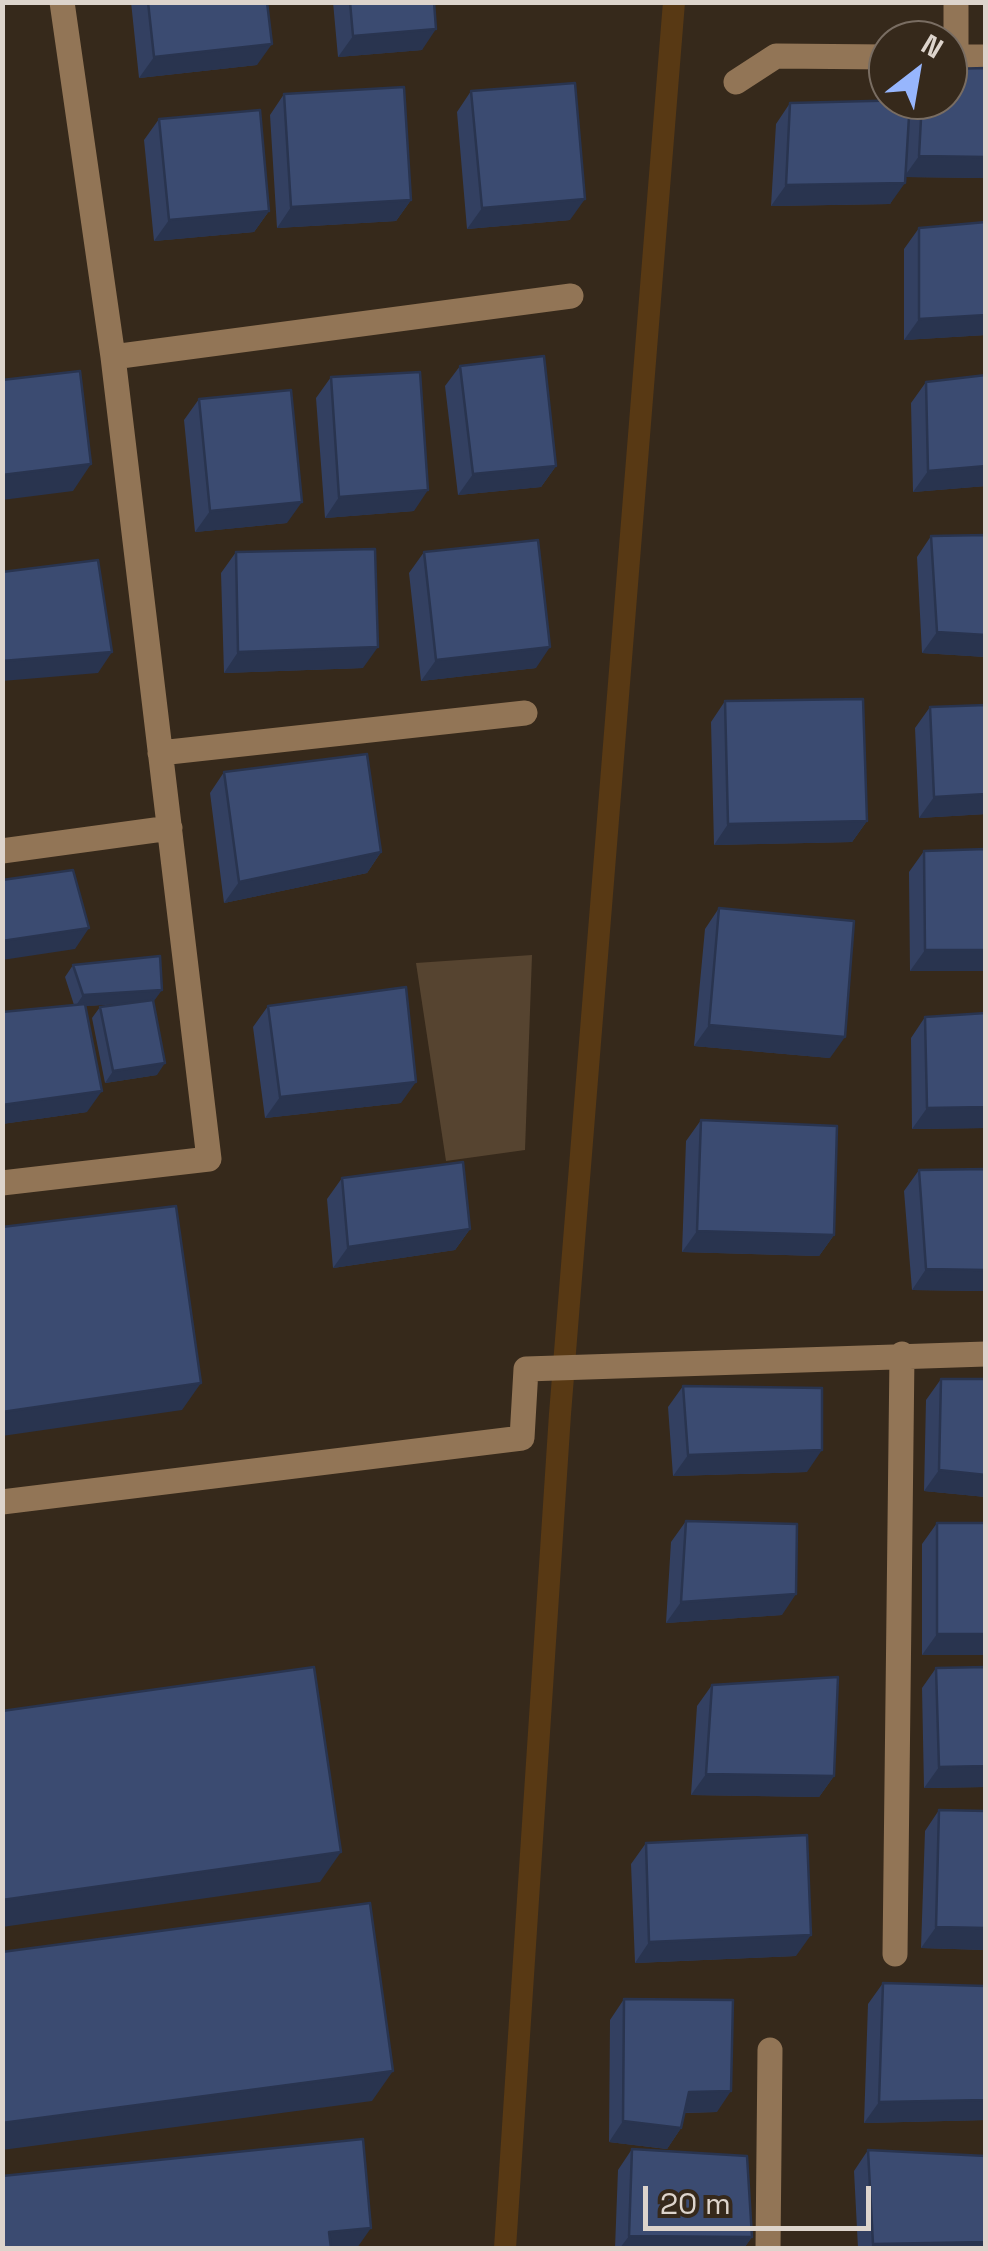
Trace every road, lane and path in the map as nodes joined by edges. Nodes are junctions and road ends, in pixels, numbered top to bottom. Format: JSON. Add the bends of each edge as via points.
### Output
{"nodes":[{"id":1,"x":62,"y":2,"type":"edge"},
{"id":2,"x":868,"y":57,"type":"edge"},
{"id":3,"x":736,"y":82,"type":"dead end"},
{"id":4,"x":570,"y":296,"type":"dead end"},
{"id":5,"x":113,"y":357,"type":"junction"},
{"id":6,"x":525,"y":713,"type":"dead end"},
{"id":7,"x":160,"y":753,"type":"junction"},
{"id":8,"x":170,"y":828,"type":"junction"},
{"id":9,"x":2,"y":851,"type":"edge"},
{"id":10,"x":2,"y":1184,"type":"edge"},
{"id":11,"x":902,"y":1354,"type":"junction"},
{"id":12,"x":986,"y":1354,"type":"edge"},
{"id":13,"x":2,"y":1502,"type":"edge"},
{"id":14,"x":894,"y":1954,"type":"dead end"},
{"id":15,"x":770,"y":2050,"type":"dead end"},
{"id":16,"x":768,"y":2248,"type":"edge"}],
"edges":[{"from":1,"to":5,"type":"street"},
{"from":2,"to":3,"type":"street","via":[[776,56]]},
{"from":4,"to":5,"type":"street"},
{"from":5,"to":7,"type":"street"},
{"from":6,"to":7,"type":"street"},
{"from":7,"to":8,"type":"street"},
{"from":8,"to":9,"type":"street"},
{"from":8,"to":10,"type":"street","via":[[209,1159]]},
{"from":11,"to":12,"type":"street"},
{"from":11,"to":13,"type":"street","via":[[526,1368],[522,1438]]},
{"from":11,"to":14,"type":"street"},
{"from":15,"to":16,"type":"street"}]}
